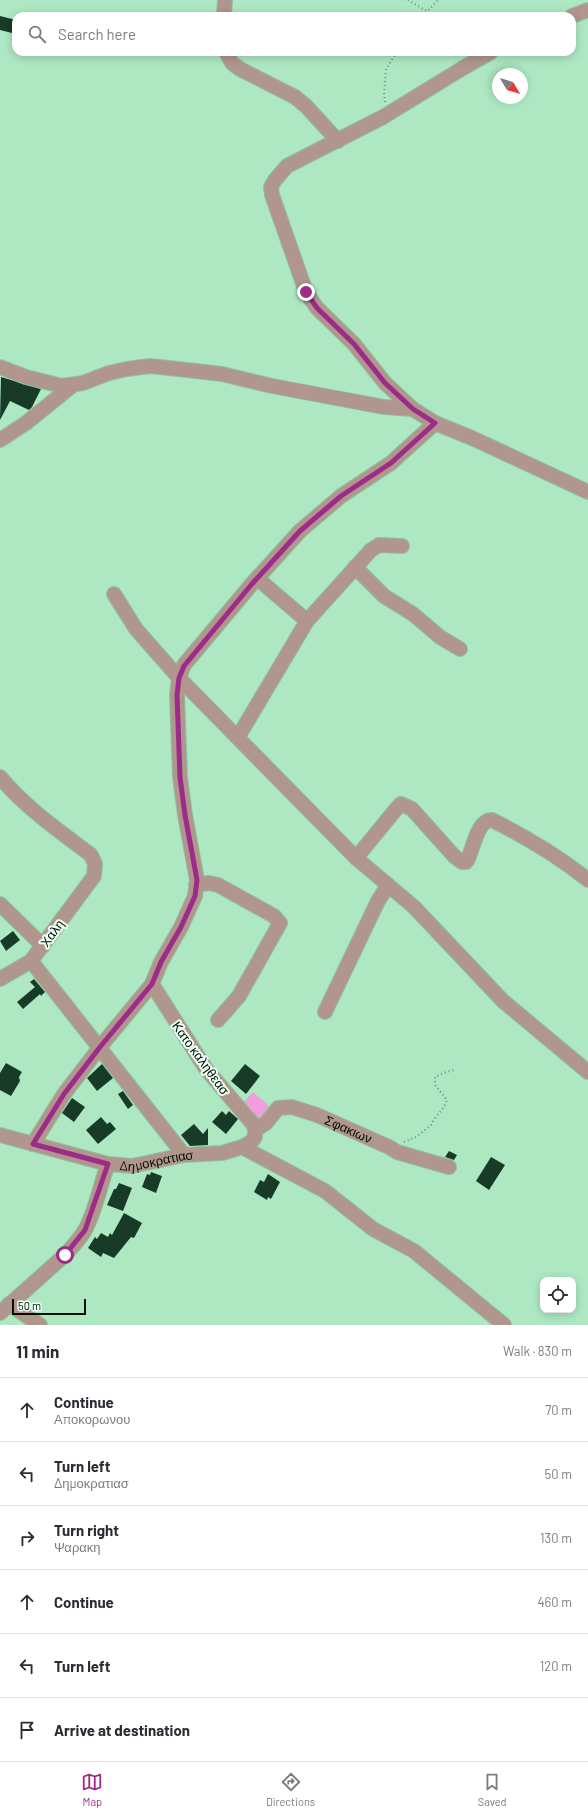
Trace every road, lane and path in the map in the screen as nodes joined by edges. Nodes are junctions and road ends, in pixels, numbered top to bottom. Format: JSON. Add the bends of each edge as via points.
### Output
{"nodes":[{"id":1,"x":225,"y":0,"type":"edge"},
{"id":2,"x":408,"y":0,"type":"edge"},
{"id":3,"x":438,"y":0,"type":"edge"},
{"id":4,"x":588,"y":10,"type":"edge"},
{"id":5,"x":427,"y":11,"type":"joint"},
{"id":6,"x":224,"y":12,"type":"edge"},
{"id":7,"x":576,"y":14,"type":"edge"},
{"id":8,"x":228,"y":56,"type":"edge"},
{"id":9,"x":394,"y":56,"type":"edge"},
{"id":10,"x":484,"y":56,"type":"edge"},
{"id":11,"x":388,"y":115,"type":"junction"},
{"id":12,"x":338,"y":141,"type":"junction"},
{"id":13,"x":0,"y":367,"type":"edge"},
{"id":14,"x":73,"y":385,"type":"junction"},
{"id":15,"x":413,"y":409,"type":"junction"},
{"id":16,"x":435,"y":423,"type":"junction"},
{"id":17,"x":0,"y":440,"type":"edge"},
{"id":18,"x":588,"y":492,"type":"edge"},
{"id":19,"x":402,"y":546,"type":"dead end"},
{"id":20,"x":355,"y":567,"type":"junction"},
{"id":21,"x":257,"y":578,"type":"junction"},
{"id":22,"x":114,"y":594,"type":"dead end"},
{"id":23,"x":307,"y":621,"type":"junction"},
{"id":24,"x":460,"y":649,"type":"dead end"},
{"id":25,"x":179,"y":678,"type":"junction"},
{"id":26,"x":238,"y":737,"type":"junction"},
{"id":27,"x":0,"y":777,"type":"edge"},
{"id":28,"x":356,"y":858,"type":"junction"},
{"id":29,"x":588,"y":880,"type":"edge"},
{"id":30,"x":196,"y":885,"type":"junction"},
{"id":31,"x":388,"y":885,"type":"junction"},
{"id":32,"x":0,"y":904,"type":"edge"},
{"id":33,"x":43,"y":946,"type":"junction"},
{"id":34,"x":31,"y":960,"type":"junction"},
{"id":35,"x":0,"y":978,"type":"edge"},
{"id":36,"x":152,"y":984,"type":"junction"},
{"id":37,"x":325,"y":1012,"type":"dead end"},
{"id":38,"x":218,"y":1020,"type":"dead end"},
{"id":39,"x":100,"y":1047,"type":"junction"},
{"id":40,"x":454,"y":1070,"type":"dead end"},
{"id":41,"x":588,"y":1072,"type":"edge"},
{"id":42,"x":255,"y":1129,"type":"junction"},
{"id":43,"x":0,"y":1135,"type":"edge"},
{"id":44,"x":33,"y":1144,"type":"junction"},
{"id":45,"x":242,"y":1147,"type":"junction"},
{"id":46,"x":389,"y":1147,"type":"junction"},
{"id":47,"x":184,"y":1155,"type":"junction"},
{"id":48,"x":108,"y":1164,"type":"junction"},
{"id":49,"x":449,"y":1167,"type":"dead end"},
{"id":50,"x":4,"y":1308,"type":"edge"},
{"id":51,"x":40,"y":1325,"type":"edge"},
{"id":52,"x":504,"y":1325,"type":"edge"}],
"edges":[{"from":1,"to":6,"type":"street"},
{"from":2,"to":5,"type":"path"},
{"from":3,"to":5,"type":"path"},
{"from":4,"to":7,"type":"street"},
{"from":8,"to":12,"type":"street","via":[[240,69],[295,97]]},
{"from":9,"to":11,"type":"path","via":[[386,69],[384,93]]},
{"from":10,"to":11,"type":"street"},
{"from":11,"to":12,"type":"street"},
{"from":12,"to":15,"type":"street","via":[[287,166],[274,180],[271,187],[272,195],[306,292],[317,308],[354,344],[375,372]]},
{"from":13,"to":14,"type":"street","via":[[48,383]]},
{"from":14,"to":15,"type":"street","via":[[109,373],[150,366],[222,374],[343,400]]},
{"from":14,"to":17,"type":"street","via":[[26,423]]},
{"from":15,"to":16,"type":"street"},
{"from":16,"to":18,"type":"street"},
{"from":16,"to":21,"type":"street","via":[[391,463],[341,496],[300,531]]},
{"from":19,"to":20,"type":"street","via":[[379,545]]},
{"from":20,"to":23,"type":"street"},
{"from":20,"to":24,"type":"street","via":[[384,596]]},
{"from":21,"to":23,"type":"street"},
{"from":21,"to":25,"type":"street","via":[[191,655]]},
{"from":22,"to":25,"type":"street","via":[[136,629]]},
{"from":23,"to":26,"type":"street"},
{"from":25,"to":26,"type":"street"},
{"from":25,"to":30,"type":"street","via":[[177,695],[180,777],[195,864]]},
{"from":26,"to":28,"type":"street"},
{"from":27,"to":33,"type":"street","name":"Χαλη","via":[[32,810],[91,856],[95,864],[94,876]]},
{"from":28,"to":29,"type":"street","via":[[401,804],[412,809],[462,862],[468,859],[481,824],[492,820],[525,837]]},
{"from":28,"to":31,"type":"street"},
{"from":30,"to":36,"type":"street","via":[[195,896]]},
{"from":30,"to":38,"type":"street","via":[[218,885],[274,916],[280,923],[240,996]]},
{"from":31,"to":37,"type":"street"},
{"from":31,"to":41,"type":"street","via":[[434,927],[503,1001]]},
{"from":32,"to":33,"type":"street"},
{"from":33,"to":34,"type":"street","name":"Χαλη"},
{"from":34,"to":35,"type":"street","name":"Χαλη"},
{"from":34,"to":39,"type":"street"},
{"from":36,"to":39,"type":"street"},
{"from":36,"to":42,"type":"street","name":"Κατο καληθεασ","via":[[206,1069]]},
{"from":39,"to":44,"type":"street","via":[[64,1094]]},
{"from":39,"to":47,"type":"street"},
{"from":40,"to":46,"type":"path","via":[[435,1077],[435,1084],[447,1100],[431,1125],[416,1137]]},
{"from":42,"to":45,"type":"street","name":"Δημοκρατιασ","via":[[255,1137]]},
{"from":42,"to":46,"type":"street","name":"Σφακιων","via":[[266,1123],[278,1108],[292,1107],[317,1115]]},
{"from":43,"to":44,"type":"street","name":"Δημοκρατιασ"},
{"from":44,"to":48,"type":"street","name":"Δημοκρατιασ"},
{"from":45,"to":47,"type":"street","name":"Δημοκρατιασ","via":[[222,1153]]},
{"from":45,"to":52,"type":"street","via":[[325,1191],[373,1229],[414,1252]]},
{"from":46,"to":49,"type":"street","name":"Σφακιων","via":[[397,1152]]},
{"from":47,"to":48,"type":"street","name":"Δημοκρατιασ","via":[[132,1166]]},
{"from":48,"to":50,"type":"street","via":[[90,1218],[75,1244]]},
{"from":50,"to":51,"type":"street"}]}
